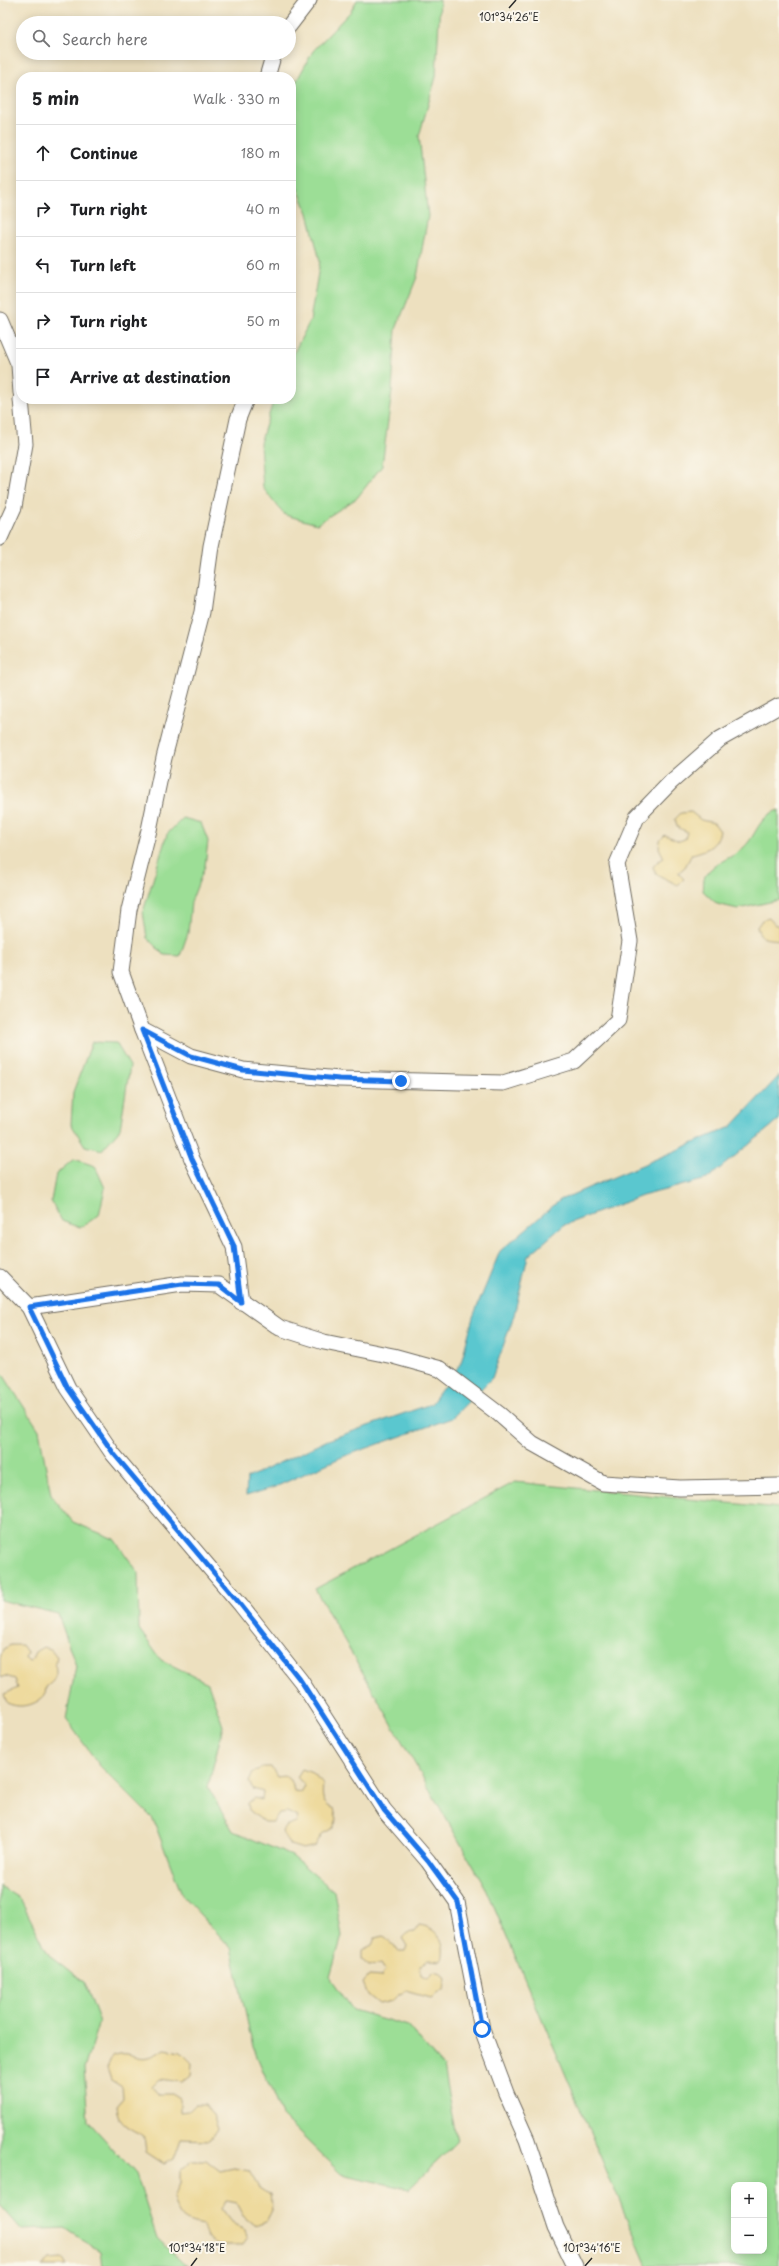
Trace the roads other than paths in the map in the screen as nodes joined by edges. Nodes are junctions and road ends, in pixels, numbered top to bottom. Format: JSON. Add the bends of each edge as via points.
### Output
{"nodes":[{"id":1,"x":309,"y":0,"type":"edge"},
{"id":2,"x":296,"y":17,"type":"edge"},
{"id":3,"x":272,"y":60,"type":"edge"},
{"id":4,"x":268,"y":72,"type":"edge"},
{"id":5,"x":0,"y":320,"type":"edge"},
{"id":6,"x":16,"y":358,"type":"edge"},
{"id":7,"x":22,"y":404,"type":"edge"},
{"id":8,"x":244,"y":404,"type":"edge"},
{"id":9,"x":0,"y":538,"type":"edge"},
{"id":10,"x":779,"y":706,"type":"edge"},
{"id":11,"x":142,"y":1030,"type":"junction"},
{"id":12,"x":0,"y":1277,"type":"edge"},
{"id":13,"x":241,"y":1302,"type":"junction"},
{"id":14,"x":29,"y":1307,"type":"junction"},
{"id":15,"x":779,"y":1486,"type":"edge"},
{"id":16,"x":575,"y":2266,"type":"edge"}],
"edges":[{"from":1,"to":2,"type":"lane"},
{"from":3,"to":4,"type":"lane"},
{"from":5,"to":6,"type":"lane"},
{"from":7,"to":9,"type":"lane","via":[[25,444],[14,507]]},
{"from":8,"to":11,"type":"lane","via":[[238,419],[211,546],[202,612],[164,758],[129,910],[121,972]]},
{"from":10,"to":11,"type":"lane","via":[[720,739],[636,817],[617,864],[630,941],[618,1020],[574,1061],[503,1082],[339,1079],[243,1070],[191,1056]]},
{"from":11,"to":13,"type":"lane","via":[[192,1159],[234,1246]]},
{"from":12,"to":14,"type":"lane"},
{"from":13,"to":14,"type":"lane","via":[[219,1285],[182,1284]]},
{"from":13,"to":15,"type":"lane","via":[[280,1328],[324,1342],[393,1356],[440,1369],[532,1443],[603,1483],[680,1488]]},
{"from":14,"to":16,"type":"lane","via":[[68,1388],[114,1454],[241,1605],[301,1681],[384,1810],[428,1861],[458,1902],[482,2029],[527,2140],[556,2227]]}]}
